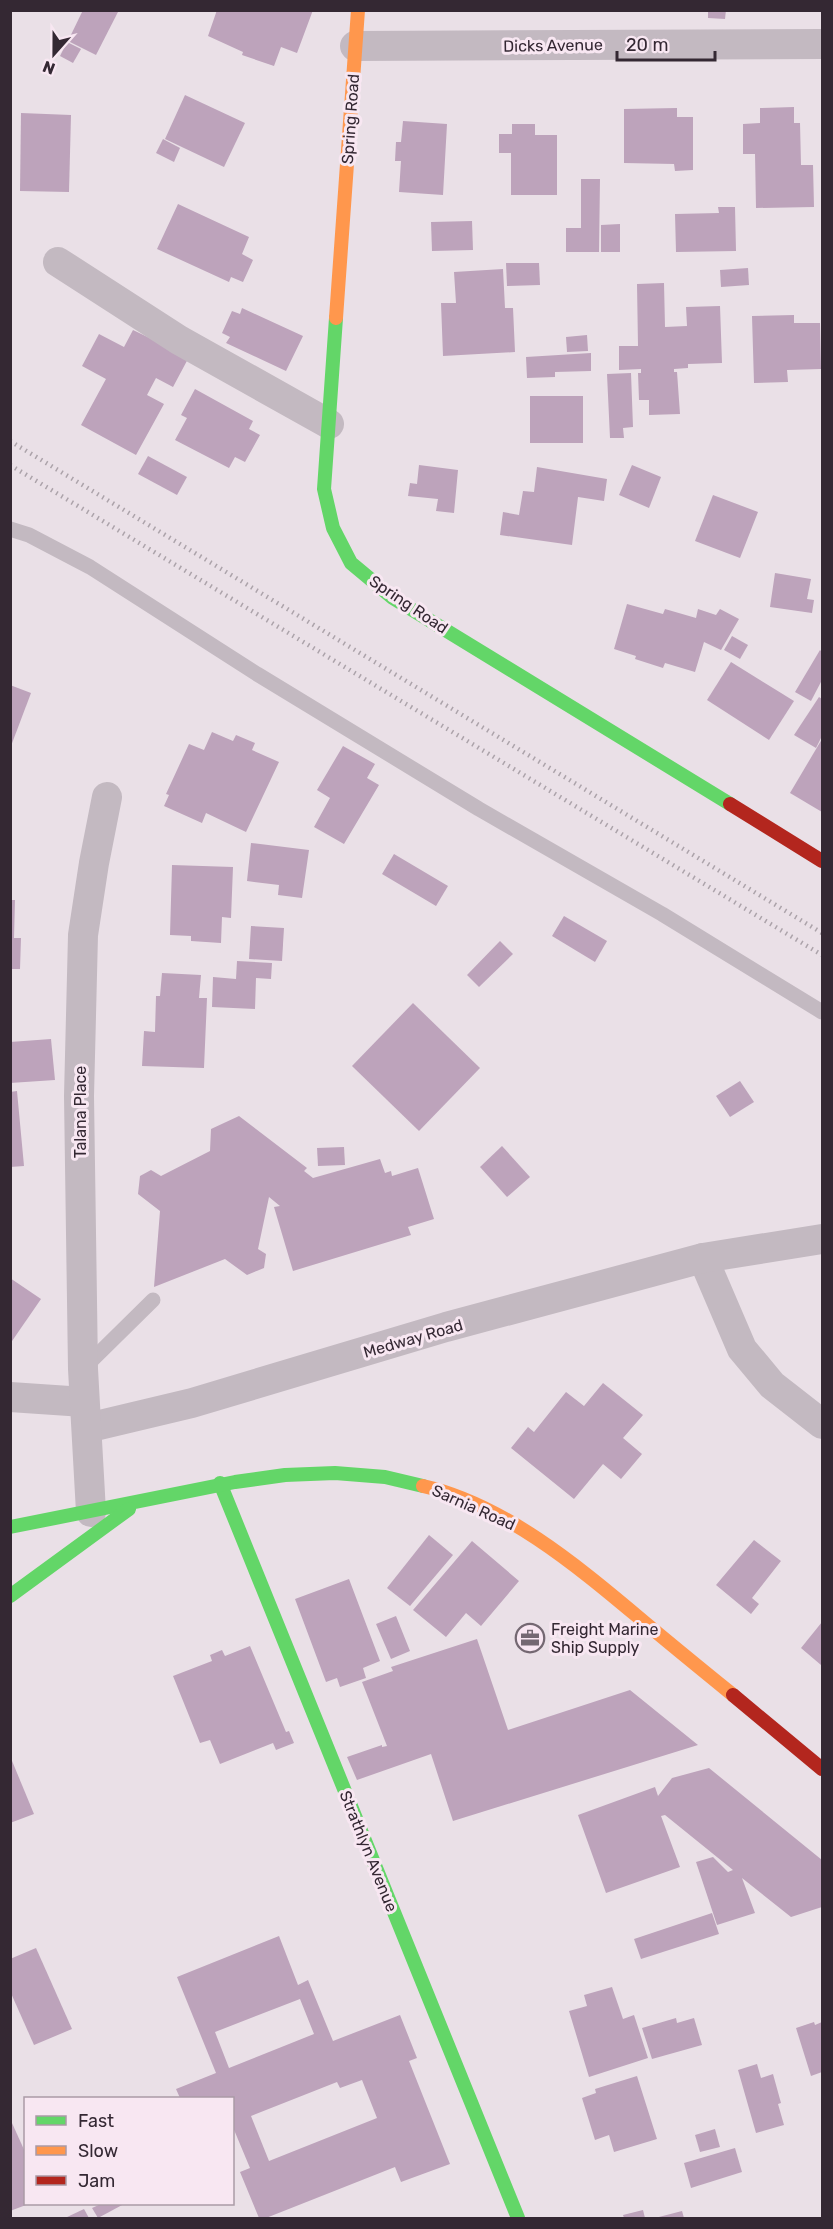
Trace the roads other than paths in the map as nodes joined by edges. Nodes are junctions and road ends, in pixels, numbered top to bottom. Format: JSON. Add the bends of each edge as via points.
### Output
{"nodes":[{"id":1,"x":357,"y":10,"type":"edge"},
{"id":2,"x":822,"y":44,"type":"edge"},
{"id":3,"x":356,"y":46,"type":"junction"},
{"id":4,"x":58,"y":262,"type":"dead end"},
{"id":5,"x":329,"y":424,"type":"junction"},
{"id":6,"x":10,"y":529,"type":"edge"},
{"id":7,"x":108,"y":797,"type":"dead end"},
{"id":8,"x":822,"y":861,"type":"edge"},
{"id":9,"x":822,"y":1012,"type":"edge"},
{"id":10,"x":822,"y":1239,"type":"edge"},
{"id":11,"x":703,"y":1258,"type":"junction"},
{"id":12,"x":153,"y":1300,"type":"dead end"},
{"id":13,"x":83,"y":1369,"type":"junction"},
{"id":14,"x":10,"y":1398,"type":"edge"},
{"id":15,"x":86,"y":1415,"type":"junction"},
{"id":16,"x":822,"y":1424,"type":"edge"},
{"id":17,"x":220,"y":1483,"type":"junction"},
{"id":18,"x":138,"y":1502,"type":"junction"},
{"id":19,"x":91,"y":1512,"type":"junction"},
{"id":20,"x":10,"y":1527,"type":"edge"},
{"id":21,"x":10,"y":1596,"type":"edge"},
{"id":22,"x":822,"y":1769,"type":"edge"},
{"id":23,"x":518,"y":2218,"type":"edge"}],
"edges":[{"from":1,"to":3,"type":"street","name":"Spring Road"},
{"from":2,"to":3,"type":"street","name":"Dicks Avenue"},
{"from":3,"to":5,"type":"street","name":"Spring Road"},
{"from":4,"to":5,"type":"street","via":[[179,340]]},
{"from":5,"to":8,"type":"street","name":"Spring Road","via":[[324,489],[333,528],[351,563],[393,598]]},
{"from":6,"to":9,"type":"lane","via":[[90,567],[469,803]]},
{"from":7,"to":13,"type":"street","name":"Talana Place","via":[[84,936],[79,1096]]},
{"from":10,"to":11,"type":"street","name":"Medway Road"},
{"from":11,"to":15,"type":"street","name":"Medway Road","via":[[447,1327],[192,1403]]},
{"from":11,"to":16,"type":"street","via":[[742,1349],[772,1385]]},
{"from":12,"to":13,"type":"lane"},
{"from":13,"to":15,"type":"street","name":"Talana Place"},
{"from":14,"to":15,"type":"street","name":"Medway Road"},
{"from":15,"to":19,"type":"street"},
{"from":17,"to":18,"type":"street","name":"Sarnia Road"},
{"from":17,"to":22,"type":"street","name":"Sarnia Road","via":[[335,1473],[385,1477],[440,1490],[493,1512],[577,1567]]},
{"from":17,"to":23,"type":"street","name":"Strathlyn Avenue"},
{"from":18,"to":19,"type":"street","name":"Sarnia Road"},
{"from":18,"to":21,"type":"street"},
{"from":19,"to":20,"type":"street","name":"Sarnia Road"}]}
